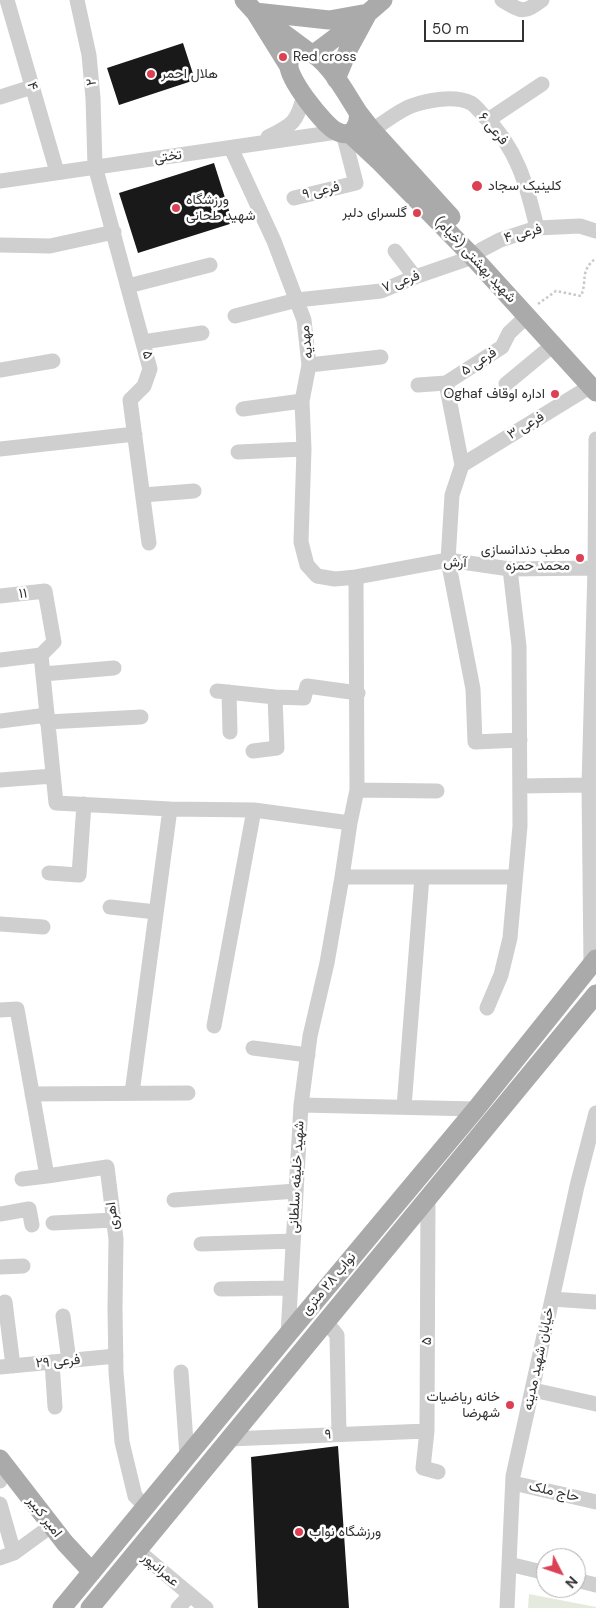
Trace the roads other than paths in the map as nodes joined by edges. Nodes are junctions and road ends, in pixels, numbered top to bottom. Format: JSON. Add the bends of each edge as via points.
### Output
{"nodes":[{"id":1,"x":7,"y":0,"type":"edge"},
{"id":2,"x":77,"y":0,"type":"edge"},
{"id":3,"x":383,"y":0,"type":"edge"},
{"id":4,"x":502,"y":0,"type":"edge"},
{"id":5,"x":542,"y":0,"type":"edge"},
{"id":6,"x":249,"y":6,"type":"edge"},
{"id":7,"x":368,"y":13,"type":"junction"},
{"id":8,"x":310,"y":52,"type":"junction"},
{"id":9,"x":288,"y":65,"type":"junction"},
{"id":10,"x":336,"y":79,"type":"junction"},
{"id":11,"x":542,"y":84,"type":"dead end"},
{"id":12,"x":32,"y":87,"type":"junction"},
{"id":13,"x":304,"y":95,"type":"junction"},
{"id":14,"x":0,"y":97,"type":"edge"},
{"id":15,"x":358,"y":112,"type":"junction"},
{"id":16,"x":488,"y":120,"type":"junction"},
{"id":17,"x":372,"y":130,"type":"junction"},
{"id":18,"x":343,"y":133,"type":"junction"},
{"id":19,"x":256,"y":143,"type":"junction"},
{"id":20,"x":231,"y":148,"type":"junction"},
{"id":21,"x":95,"y":166,"type":"junction"},
{"id":22,"x":57,"y":172,"type":"junction"},
{"id":23,"x":0,"y":181,"type":"edge"},
{"id":24,"x":294,"y":198,"type":"dead end"},
{"id":25,"x":537,"y":228,"type":"junction"},
{"id":26,"x":596,"y":231,"type":"edge"},
{"id":27,"x":114,"y":232,"type":"junction"},
{"id":28,"x":0,"y":244,"type":"edge"},
{"id":29,"x":395,"y":251,"type":"dead end"},
{"id":30,"x":477,"y":254,"type":"junction"},
{"id":31,"x":210,"y":265,"type":"dead end"},
{"id":32,"x":415,"y":277,"type":"junction"},
{"id":33,"x":128,"y":286,"type":"junction"},
{"id":34,"x":297,"y":300,"type":"junction"},
{"id":35,"x":530,"y":311,"type":"junction"},
{"id":36,"x":235,"y":316,"type":"dead end"},
{"id":37,"x":202,"y":333,"type":"dead end"},
{"id":38,"x":143,"y":342,"type":"junction"},
{"id":39,"x":553,"y":345,"type":"junction"},
{"id":40,"x":381,"y":357,"type":"dead end"},
{"id":41,"x":53,"y":361,"type":"dead end"},
{"id":42,"x":310,"y":365,"type":"junction"},
{"id":43,"x":0,"y":370,"type":"edge"},
{"id":44,"x":446,"y":383,"type":"junction"},
{"id":45,"x":506,"y":384,"type":"dead end"},
{"id":46,"x":594,"y":384,"type":"edge"},
{"id":47,"x":418,"y":385,"type":"dead end"},
{"id":48,"x":302,"y":401,"type":"junction"},
{"id":49,"x":243,"y":409,"type":"dead end"},
{"id":50,"x":135,"y":434,"type":"junction"},
{"id":51,"x":596,"y":439,"type":"edge"},
{"id":52,"x":0,"y":449,"type":"edge"},
{"id":53,"x":304,"y":449,"type":"junction"},
{"id":54,"x":238,"y":452,"type":"dead end"},
{"id":55,"x":462,"y":465,"type":"junction"},
{"id":56,"x":194,"y":491,"type":"dead end"},
{"id":57,"x":143,"y":495,"type":"junction"},
{"id":58,"x":149,"y":543,"type":"dead end"},
{"id":59,"x":448,"y":560,"type":"junction"},
{"id":60,"x":595,"y":568,"type":"edge"},
{"id":61,"x":510,"y":569,"type":"junction"},
{"id":62,"x":317,"y":576,"type":"joint"},
{"id":63,"x":356,"y":577,"type":"junction"},
{"id":64,"x":0,"y":596,"type":"edge"},
{"id":65,"x":41,"y":655,"type":"junction"},
{"id":66,"x":0,"y":660,"type":"edge"},
{"id":67,"x":114,"y":668,"type":"dead end"},
{"id":68,"x":43,"y":674,"type":"junction"},
{"id":69,"x":358,"y":693,"type":"junction"},
{"id":70,"x":275,"y":697,"type":"junction"},
{"id":71,"x":141,"y":717,"type":"dead end"},
{"id":72,"x":47,"y":718,"type":"junction"},
{"id":73,"x":0,"y":721,"type":"edge"},
{"id":74,"x":230,"y":732,"type":"dead end"},
{"id":75,"x":520,"y":740,"type":"junction"},
{"id":76,"x":253,"y":751,"type":"dead end"},
{"id":77,"x":53,"y":776,"type":"junction"},
{"id":78,"x":0,"y":780,"type":"edge"},
{"id":79,"x":589,"y":785,"type":"junction"},
{"id":80,"x":520,"y":786,"type":"junction"},
{"id":81,"x":357,"y":790,"type":"junction"},
{"id":82,"x":437,"y":791,"type":"dead end"},
{"id":83,"x":84,"y":804,"type":"junction"},
{"id":84,"x":170,"y":809,"type":"junction"},
{"id":85,"x":254,"y":810,"type":"junction"},
{"id":86,"x":350,"y":823,"type":"junction"},
{"id":87,"x":49,"y":873,"type":"dead end"},
{"id":88,"x":342,"y":877,"type":"junction"},
{"id":89,"x":422,"y":877,"type":"junction"},
{"id":90,"x":515,"y":877,"type":"junction"},
{"id":91,"x":110,"y":908,"type":"dead end"},
{"id":92,"x":156,"y":912,"type":"junction"},
{"id":93,"x":0,"y":924,"type":"edge"},
{"id":94,"x":43,"y":927,"type":"dead end"},
{"id":95,"x":593,"y":962,"type":"edge"},
{"id":96,"x":596,"y":994,"type":"edge"},
{"id":97,"x":487,"y":1008,"type":"dead end"},
{"id":98,"x":0,"y":1010,"type":"edge"},
{"id":99,"x":214,"y":1026,"type":"dead end"},
{"id":100,"x":253,"y":1048,"type":"dead end"},
{"id":101,"x":308,"y":1055,"type":"junction"},
{"id":102,"x":132,"y":1093,"type":"junction"},
{"id":103,"x":188,"y":1093,"type":"dead end"},
{"id":104,"x":32,"y":1094,"type":"junction"},
{"id":105,"x":301,"y":1105,"type":"junction"},
{"id":106,"x":404,"y":1108,"type":"junction"},
{"id":107,"x":476,"y":1109,"type":"junction"},
{"id":108,"x":596,"y":1113,"type":"edge"},
{"id":109,"x":592,"y":1139,"type":"edge"},
{"id":110,"x":47,"y":1176,"type":"junction"},
{"id":111,"x":22,"y":1179,"type":"dead end"},
{"id":112,"x":296,"y":1191,"type":"junction"},
{"id":113,"x":428,"y":1198,"type":"junction"},
{"id":114,"x":174,"y":1200,"type":"dead end"},
{"id":115,"x":0,"y":1214,"type":"edge"},
{"id":116,"x":114,"y":1220,"type":"junction"},
{"id":117,"x":53,"y":1223,"type":"dead end"},
{"id":118,"x":32,"y":1224,"type":"dead end"},
{"id":119,"x":293,"y":1241,"type":"junction"},
{"id":120,"x":202,"y":1244,"type":"dead end"},
{"id":121,"x":23,"y":1266,"type":"dead end"},
{"id":122,"x":0,"y":1267,"type":"edge"},
{"id":123,"x":290,"y":1288,"type":"junction"},
{"id":124,"x":221,"y":1289,"type":"dead end"},
{"id":125,"x":552,"y":1298,"type":"junction"},
{"id":126,"x":5,"y":1302,"type":"dead end"},
{"id":127,"x":596,"y":1302,"type":"edge"},
{"id":128,"x":63,"y":1316,"type":"dead end"},
{"id":129,"x":326,"y":1322,"type":"junction"},
{"id":130,"x":288,"y":1334,"type":"junction"},
{"id":131,"x":116,"y":1356,"type":"junction"},
{"id":132,"x":69,"y":1361,"type":"junction"},
{"id":133,"x":52,"y":1362,"type":"junction"},
{"id":134,"x":7,"y":1366,"type":"edge"},
{"id":135,"x":181,"y":1372,"type":"dead end"},
{"id":136,"x":533,"y":1390,"type":"junction"},
{"id":137,"x":596,"y":1404,"type":"edge"},
{"id":138,"x":55,"y":1407,"type":"dead end"},
{"id":139,"x":427,"y":1431,"type":"junction"},
{"id":140,"x":339,"y":1434,"type":"junction"},
{"id":141,"x":229,"y":1439,"type":"junction"},
{"id":142,"x":187,"y":1456,"type":"junction"},
{"id":143,"x":2,"y":1469,"type":"edge"},
{"id":144,"x":438,"y":1472,"type":"dead end"},
{"id":145,"x":512,"y":1483,"type":"junction"},
{"id":146,"x":596,"y":1502,"type":"edge"},
{"id":147,"x":0,"y":1504,"type":"edge"},
{"id":148,"x":146,"y":1507,"type":"junction"},
{"id":149,"x":51,"y":1526,"type":"junction"},
{"id":150,"x":137,"y":1550,"type":"junction"},
{"id":151,"x":7,"y":1556,"type":"edge"},
{"id":152,"x":509,"y":1564,"type":"junction"},
{"id":153,"x":536,"y":1571,"type":"edge"},
{"id":154,"x":92,"y":1572,"type":"junction"},
{"id":155,"x":190,"y":1595,"type":"junction"},
{"id":156,"x":62,"y":1608,"type":"edge"},
{"id":157,"x":90,"y":1608,"type":"edge"},
{"id":158,"x":178,"y":1608,"type":"edge"},
{"id":159,"x":206,"y":1608,"type":"edge"},
{"id":160,"x":507,"y":1608,"type":"edge"}],
"edges":[{"from":1,"to":12,"type":"street","name":"۴"},
{"from":2,"to":21,"type":"street","name":"۲","via":[[89,55]]},
{"from":3,"to":7,"type":"main road"},
{"from":4,"to":5,"type":"street","via":[[520,10],[528,10]]},
{"from":6,"to":7,"type":"main road","via":[[296,18],[329,20]]},
{"from":6,"to":8,"type":"main road"},
{"from":6,"to":9,"type":"main road"},
{"from":7,"to":8,"type":"main road"},
{"from":7,"to":10,"type":"main road"},
{"from":8,"to":9,"type":"main road","via":[[297,51]]},
{"from":8,"to":10,"type":"main road","name":"شهید بهشتی (خیام)"},
{"from":9,"to":13,"type":"main road","name":"شهید بهشتی (خیام)"},
{"from":10,"to":15,"type":"main road","name":"شهید بهشتی (خیام)"},
{"from":11,"to":16,"type":"street"},
{"from":12,"to":14,"type":"street"},
{"from":12,"to":22,"type":"street","name":"۴"},
{"from":13,"to":18,"type":"main road","name":"شهید بهشتی (خیام)","via":[[318,113]]},
{"from":13,"to":19,"type":"street","via":[[300,111],[290,126]]},
{"from":15,"to":17,"type":"main road","name":"شهید بهشتی (خیام)"},
{"from":15,"to":18,"type":"main road","via":[[360,120],[356,128]]},
{"from":16,"to":17,"type":"street","name":"فرعی ۶","via":[[471,104],[454,99],[433,100],[410,106]]},
{"from":16,"to":25,"type":"street","name":"فرعی ۶","via":[[510,150],[527,184]]},
{"from":17,"to":30,"type":"main road","name":"شهید بهشتی (خیام)"},
{"from":18,"to":19,"type":"street","name":"تختی"},
{"from":18,"to":24,"type":"street","name":"فرعی ۹","via":[[356,182]]},
{"from":18,"to":30,"type":"main road","name":"شهید بهشتی (خیام)","via":[[380,162]]},
{"from":19,"to":20,"type":"street","name":"تختی"},
{"from":20,"to":21,"type":"street","name":"تختی"},
{"from":20,"to":34,"type":"street","name":"مهدیه"},
{"from":21,"to":22,"type":"street","name":"تختی"},
{"from":21,"to":27,"type":"street","name":"۵"},
{"from":22,"to":23,"type":"street","name":"تختی"},
{"from":25,"to":26,"type":"street","name":"فرعی ۴","via":[[580,226]]},
{"from":25,"to":30,"type":"street","name":"فرعی ۴","via":[[500,240]]},
{"from":27,"to":28,"type":"street","via":[[50,246]]},
{"from":27,"to":33,"type":"street","name":"۵"},
{"from":29,"to":32,"type":"street"},
{"from":30,"to":32,"type":"street","name":"فرعی ۷"},
{"from":30,"to":35,"type":"main road","name":"شهید بهشتی (خیام)"},
{"from":31,"to":33,"type":"street"},
{"from":32,"to":34,"type":"street","name":"فرعی ۷","via":[[381,291]]},
{"from":33,"to":38,"type":"street","name":"۵"},
{"from":34,"to":36,"type":"street","name":"فرعی ۷"},
{"from":34,"to":42,"type":"street","name":"مهدیه","via":[[304,320]]},
{"from":35,"to":39,"type":"main road","name":"شهید بهشتی (خیام)"},
{"from":35,"to":44,"type":"street","name":"فرعی ۵","via":[[509,333],[502,347]]},
{"from":35,"to":46,"type":"main road","name":"شهید بهشتی (خیام)"},
{"from":37,"to":38,"type":"street"},
{"from":38,"to":50,"type":"street","name":"۵","via":[[150,369],[144,386],[130,400]]},
{"from":39,"to":45,"type":"street"},
{"from":39,"to":46,"type":"main road","name":"شهید بهشتی (خیام)"},
{"from":40,"to":42,"type":"street"},
{"from":41,"to":43,"type":"street"},
{"from":42,"to":48,"type":"street","name":"مهدیه"},
{"from":44,"to":47,"type":"street","name":"فرعی ۵"},
{"from":44,"to":55,"type":"street"},
{"from":46,"to":55,"type":"street","name":"فرعی ۳"},
{"from":48,"to":49,"type":"street"},
{"from":48,"to":53,"type":"street","name":"مهدیه"},
{"from":50,"to":52,"type":"street"},
{"from":50,"to":57,"type":"street","name":"۵"},
{"from":51,"to":60,"type":"street"},
{"from":53,"to":54,"type":"street"},
{"from":53,"to":62,"type":"street","name":"مهدیه","via":[[301,542],[307,564]]},
{"from":55,"to":59,"type":"street","via":[[452,495]]},
{"from":56,"to":57,"type":"street"},
{"from":57,"to":58,"type":"street","name":"۵"},
{"from":59,"to":61,"type":"street","name":"آرش"},
{"from":59,"to":63,"type":"street","name":"آرش"},
{"from":59,"to":75,"type":"street","via":[[473,689],[474,742]]},
{"from":60,"to":61,"type":"street","name":"آرش"},
{"from":60,"to":79,"type":"street"},
{"from":61,"to":75,"type":"street","via":[[519,646]]},
{"from":62,"to":63,"type":"street","name":"آرش","via":[[336,579]]},
{"from":63,"to":69,"type":"street"},
{"from":64,"to":65,"type":"street","name":"۱۱","via":[[46,591],[54,642]]},
{"from":65,"to":66,"type":"street"},
{"from":65,"to":68,"type":"street"},
{"from":67,"to":68,"type":"street"},
{"from":68,"to":72,"type":"street"},
{"from":69,"to":70,"type":"street","via":[[307,686],[304,698]]},
{"from":69,"to":81,"type":"street"},
{"from":70,"to":74,"type":"street","via":[[223,691]]},
{"from":70,"to":76,"type":"street","via":[[277,748]]},
{"from":71,"to":72,"type":"street"},
{"from":72,"to":73,"type":"street"},
{"from":72,"to":77,"type":"street"},
{"from":75,"to":80,"type":"street"},
{"from":77,"to":78,"type":"street"},
{"from":77,"to":83,"type":"street","via":[[56,803]]},
{"from":79,"to":80,"type":"street"},
{"from":79,"to":95,"type":"street"},
{"from":80,"to":90,"type":"street"},
{"from":81,"to":82,"type":"street"},
{"from":81,"to":86,"type":"street"},
{"from":83,"to":84,"type":"street"},
{"from":83,"to":87,"type":"street","via":[[78,876]]},
{"from":84,"to":85,"type":"street"},
{"from":84,"to":92,"type":"street"},
{"from":85,"to":86,"type":"street"},
{"from":85,"to":99,"type":"street"},
{"from":86,"to":88,"type":"street"},
{"from":88,"to":89,"type":"street"},
{"from":88,"to":101,"type":"street"},
{"from":89,"to":90,"type":"street"},
{"from":89,"to":106,"type":"street"},
{"from":90,"to":97,"type":"street","via":[[510,938],[501,975]]},
{"from":91,"to":92,"type":"street"},
{"from":92,"to":102,"type":"street"},
{"from":93,"to":94,"type":"street"},
{"from":95,"to":107,"type":"main road","name":"نواب ۲۸ متری"},
{"from":96,"to":113,"type":"main road","name":"نواب ۲۸ متری"},
{"from":98,"to":104,"type":"street","via":[[17,1009]]},
{"from":100,"to":101,"type":"street"},
{"from":101,"to":105,"type":"street"},
{"from":102,"to":103,"type":"street"},
{"from":102,"to":104,"type":"street"},
{"from":104,"to":110,"type":"street"},
{"from":105,"to":106,"type":"street","name":"شهید خلیفه سلطانی"},
{"from":105,"to":112,"type":"street","name":"شهید خلیفه سلطانی"},
{"from":106,"to":107,"type":"street","name":"شهید خلیفه سلطانی"},
{"from":107,"to":130,"type":"main road","name":"نواب ۲۸ متری"},
{"from":108,"to":109,"type":"street","name":"خیابان شهید مدینه"},
{"from":109,"to":125,"type":"street","name":"خیابان شهید مدینه","via":[[577,1186]]},
{"from":110,"to":111,"type":"street"},
{"from":110,"to":116,"type":"street","name":"اهری","via":[[107,1167]]},
{"from":112,"to":114,"type":"street"},
{"from":112,"to":119,"type":"street","name":"شهید خلیفه سلطانی"},
{"from":113,"to":129,"type":"main road","name":"نواب ۲۸ متری"},
{"from":113,"to":139,"type":"street","name":"۵"},
{"from":115,"to":118,"type":"street","via":[[29,1210]]},
{"from":116,"to":117,"type":"street"},
{"from":116,"to":131,"type":"street","name":"اهری"},
{"from":119,"to":120,"type":"street"},
{"from":119,"to":123,"type":"street","name":"شهید خلیفه سلطانی"},
{"from":121,"to":122,"type":"street"},
{"from":123,"to":124,"type":"street"},
{"from":123,"to":130,"type":"street","name":"شهید خلیفه سلطانی"},
{"from":125,"to":127,"type":"street"},
{"from":125,"to":136,"type":"street","name":"خیابان شهید مدینه"},
{"from":126,"to":134,"type":"street"},
{"from":128,"to":132,"type":"street"},
{"from":129,"to":140,"type":"street","via":[[336,1335]]},
{"from":129,"to":141,"type":"main road","name":"نواب ۲۸ متری"},
{"from":130,"to":142,"type":"main road","name":"نواب ۲۸ متری"},
{"from":131,"to":132,"type":"street","name":"فرعی ۲۹"},
{"from":131,"to":148,"type":"street","name":"اهری","via":[[122,1442],[135,1496]]},
{"from":132,"to":133,"type":"street","name":"فرعی ۲۹"},
{"from":133,"to":134,"type":"street","name":"فرعی ۲۹"},
{"from":133,"to":138,"type":"street"},
{"from":135,"to":142,"type":"street"},
{"from":136,"to":137,"type":"street"},
{"from":136,"to":145,"type":"street","name":"خیابان شهید مدینه"},
{"from":139,"to":140,"type":"street","name":"۹"},
{"from":139,"to":144,"type":"street","name":"۵","via":[[423,1468]]},
{"from":140,"to":141,"type":"street","name":"۹"},
{"from":141,"to":150,"type":"main road","name":"نواب ۲۸ متری"},
{"from":142,"to":148,"type":"main road","name":"نواب ۲۸ متری"},
{"from":143,"to":149,"type":"main road","name":"امیر کبیر"},
{"from":145,"to":146,"type":"street","name":"حاج ملک"},
{"from":145,"to":152,"type":"street","name":"خیابان شهید مدینه"},
{"from":147,"to":151,"type":"street"},
{"from":148,"to":154,"type":"main road","name":"نواب ۲۸ متری"},
{"from":149,"to":151,"type":"street"},
{"from":149,"to":154,"type":"main road","name":"امیر کبیر"},
{"from":150,"to":155,"type":"street","name":"عمرانپور"},
{"from":150,"to":157,"type":"main road","name":"نواب ۲۸ متری"},
{"from":152,"to":153,"type":"street"},
{"from":152,"to":160,"type":"street","name":"خیابان شهید مدینه"},
{"from":154,"to":156,"type":"main road","name":"نواب ۲۸ متری"},
{"from":155,"to":158,"type":"street"},
{"from":155,"to":159,"type":"street","name":"عمرانپور"}]}
